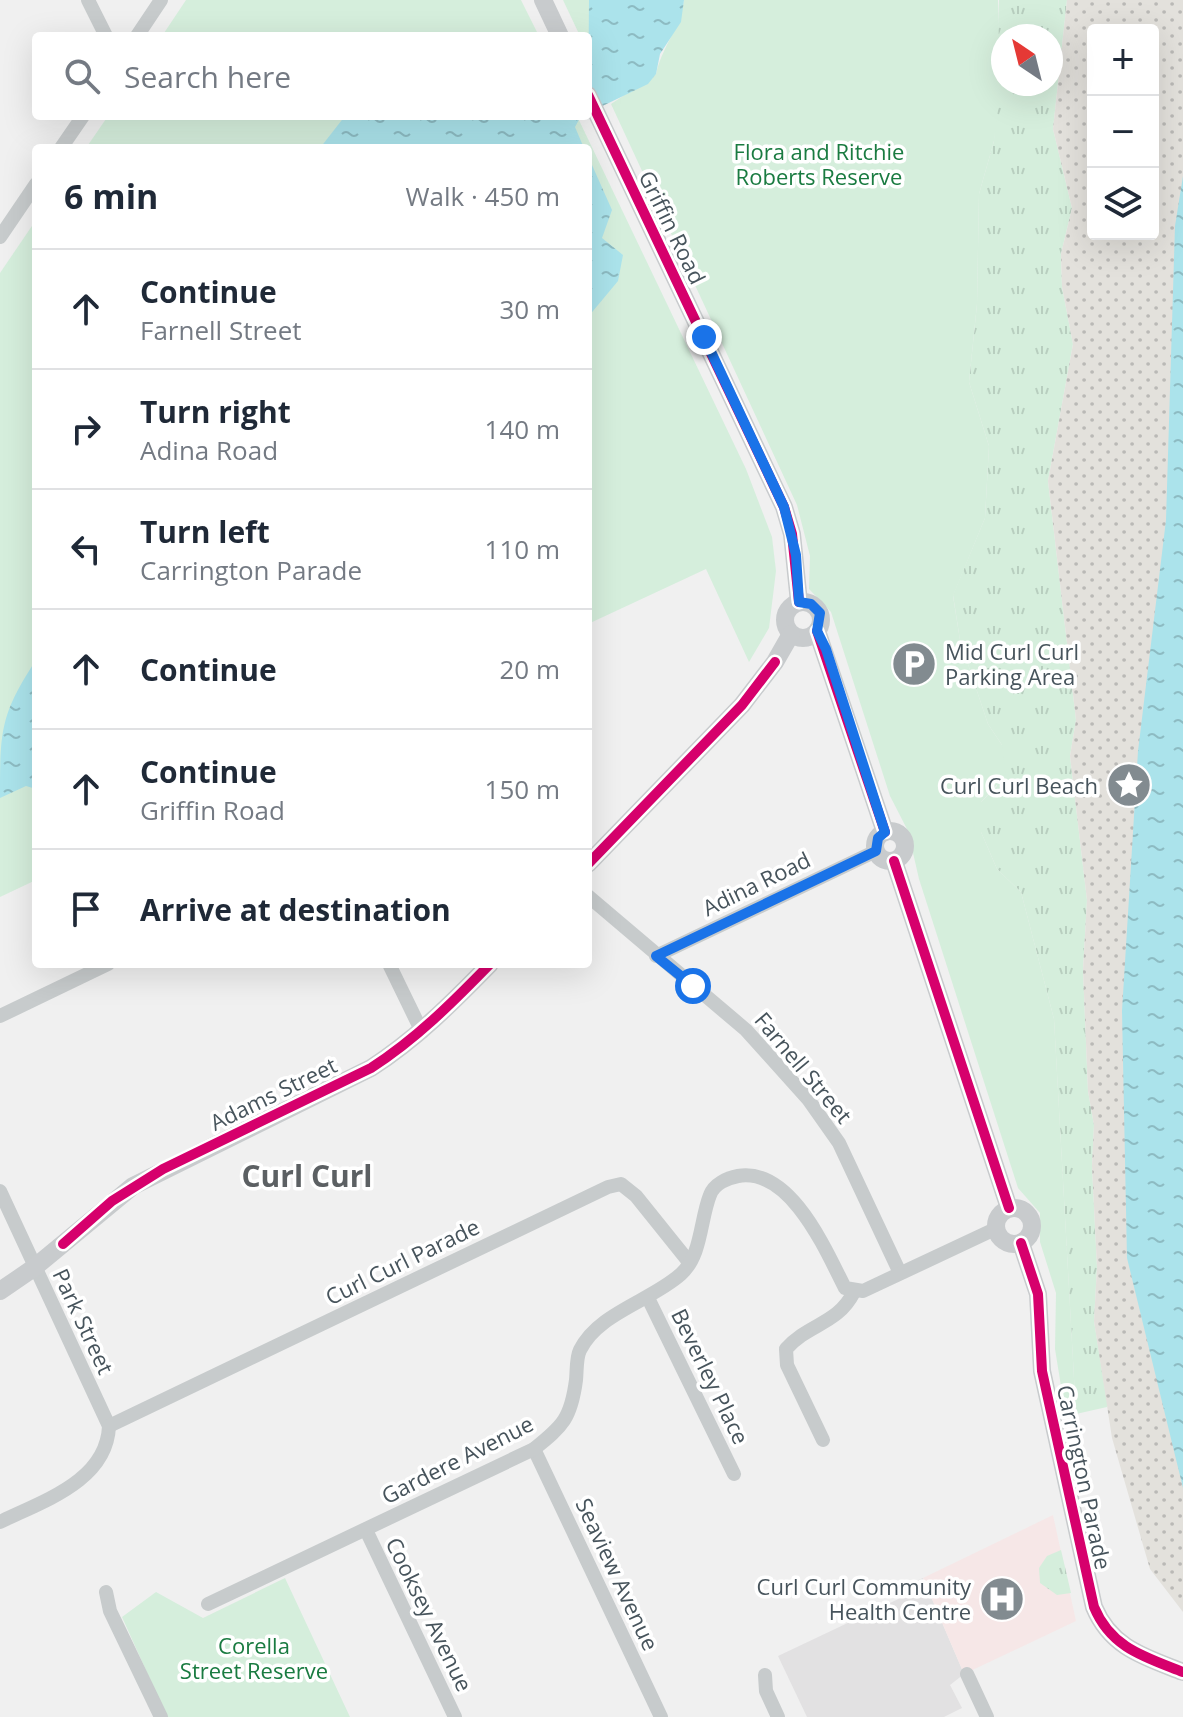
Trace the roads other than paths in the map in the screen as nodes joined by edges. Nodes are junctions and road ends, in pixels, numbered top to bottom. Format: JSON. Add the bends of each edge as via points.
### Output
{"nodes":[{"id":1,"x":88,"y":0,"type":"edge"},
{"id":2,"x":161,"y":0,"type":"edge"},
{"id":3,"x":543,"y":0,"type":"edge"},
{"id":4,"x":104,"y":32,"type":"edge"},
{"id":5,"x":140,"y":32,"type":"edge"},
{"id":6,"x":558,"y":32,"type":"edge"},
{"id":7,"x":592,"y":103,"type":"edge"},
{"id":8,"x":80,"y":120,"type":"edge"},
{"id":9,"x":64,"y":144,"type":"edge"},
{"id":10,"x":32,"y":190,"type":"edge"},
{"id":11,"x":0,"y":237,"type":"edge"},
{"id":12,"x":799,"y":602,"type":"junction"},
{"id":13,"x":817,"y":631,"type":"junction"},
{"id":14,"x":791,"y":634,"type":"junction"},
{"id":15,"x":885,"y":832,"type":"junction"},
{"id":16,"x":876,"y":851,"type":"junction"},
{"id":17,"x":592,"y":860,"type":"edge"},
{"id":18,"x":894,"y":861,"type":"junction"},
{"id":19,"x":592,"y":900,"type":"edge"},
{"id":20,"x":656,"y":956,"type":"junction"},
{"id":21,"x":100,"y":968,"type":"edge"},
{"id":22,"x":391,"y":968,"type":"edge"},
{"id":23,"x":486,"y":968,"type":"edge"},
{"id":24,"x":0,"y":1016,"type":"edge"},
{"id":25,"x":422,"y":1032,"type":"junction"},
{"id":26,"x":0,"y":1191,"type":"edge"},
{"id":27,"x":1009,"y":1208,"type":"junction"},
{"id":28,"x":995,"y":1229,"type":"junction"},
{"id":29,"x":1021,"y":1243,"type":"junction"},
{"id":30,"x":689,"y":1262,"type":"junction"},
{"id":31,"x":35,"y":1267,"type":"junction"},
{"id":32,"x":900,"y":1273,"type":"junction"},
{"id":33,"x":0,"y":1291,"type":"edge"},
{"id":34,"x":854,"y":1292,"type":"junction"},
{"id":35,"x":648,"y":1298,"type":"junction"},
{"id":36,"x":109,"y":1426,"type":"junction"},
{"id":37,"x":823,"y":1440,"type":"dead end"},
{"id":38,"x":534,"y":1449,"type":"junction"},
{"id":39,"x":734,"y":1474,"type":"dead end"},
{"id":40,"x":0,"y":1522,"type":"edge"},
{"id":41,"x":366,"y":1530,"type":"junction"},
{"id":42,"x":106,"y":1592,"type":"dead end"},
{"id":43,"x":208,"y":1604,"type":"dead end"},
{"id":44,"x":1183,"y":1672,"type":"edge"},
{"id":45,"x":967,"y":1674,"type":"dead end"},
{"id":46,"x":765,"y":1675,"type":"dead end"},
{"id":47,"x":161,"y":1717,"type":"edge"},
{"id":48,"x":455,"y":1717,"type":"edge"},
{"id":49,"x":661,"y":1717,"type":"edge"},
{"id":50,"x":778,"y":1717,"type":"edge"},
{"id":51,"x":987,"y":1717,"type":"edge"}],
"edges":[{"from":1,"to":4,"type":"street"},
{"from":2,"to":5,"type":"street"},
{"from":3,"to":6,"type":"main road"},
{"from":7,"to":12,"type":"main road","name":"Griffin Road","via":[[784,507],[796,555]]},
{"from":8,"to":9,"type":"street"},
{"from":10,"to":11,"type":"street"},
{"from":12,"to":13,"type":"main road","via":[[820,613]]},
{"from":12,"to":14,"type":"main road","via":[[784,618]]},
{"from":13,"to":14,"type":"main road","via":[[807,637]]},
{"from":13,"to":15,"type":"main road"},
{"from":14,"to":17,"type":"main road","via":[[742,705]]},
{"from":15,"to":16,"type":"main road"},
{"from":15,"to":18,"type":"main road","via":[[900,835],[904,844]]},
{"from":16,"to":18,"type":"main road","via":[[885,861]]},
{"from":16,"to":20,"type":"street","name":"Adina Road"},
{"from":18,"to":27,"type":"main road"},
{"from":19,"to":20,"type":"street","name":"Farnell Street"},
{"from":20,"to":32,"type":"street","name":"Farnell Street","via":[[746,1030],[808,1099],[839,1143]]},
{"from":21,"to":24,"type":"street"},
{"from":22,"to":25,"type":"street"},
{"from":23,"to":25,"type":"main road","name":"Adams Street"},
{"from":25,"to":31,"type":"main road","name":"Adams Street","via":[[371,1068],[133,1186]]},
{"from":26,"to":31,"type":"street","name":"Park Street"},
{"from":27,"to":28,"type":"main road","via":[[997,1217]]},
{"from":27,"to":29,"type":"main road","via":[[1020,1208],[1030,1218],[1032,1230]]},
{"from":28,"to":29,"type":"main road","via":[[1006,1243]]},
{"from":28,"to":32,"type":"street"},
{"from":29,"to":44,"type":"main road","name":"Carrington Parade","via":[[1038,1294],[1044,1382],[1094,1607],[1121,1645]]},
{"from":30,"to":34,"type":"street","name":"Gardere Avenue","via":[[711,1191],[727,1178],[748,1174],[790,1198],[809,1217],[845,1288]]},
{"from":30,"to":35,"type":"street","name":"Gardere Avenue"},
{"from":30,"to":36,"type":"street","name":"Curl Curl Parade","via":[[636,1196],[621,1184],[608,1187]]},
{"from":31,"to":33,"type":"main road","name":"Adams Street"},
{"from":31,"to":36,"type":"street","name":"Park Street"},
{"from":32,"to":34,"type":"street"},
{"from":34,"to":37,"type":"street","via":[[838,1316],[796,1337],[786,1349],[787,1365]]},
{"from":35,"to":38,"type":"street","name":"Gardere Avenue","via":[[598,1326],[579,1351],[573,1402],[564,1426]]},
{"from":35,"to":39,"type":"street","name":"Beverley Place"},
{"from":36,"to":40,"type":"street","via":[[105,1452],[84,1477]]},
{"from":38,"to":41,"type":"street","name":"Gardere Avenue"},
{"from":38,"to":49,"type":"street","name":"Seaview Avenue"},
{"from":41,"to":43,"type":"street","name":"Gardere Avenue"},
{"from":41,"to":48,"type":"street","name":"Cooksey Avenue"},
{"from":42,"to":47,"type":"street"},
{"from":45,"to":51,"type":"street"},
{"from":46,"to":50,"type":"street"}]}
